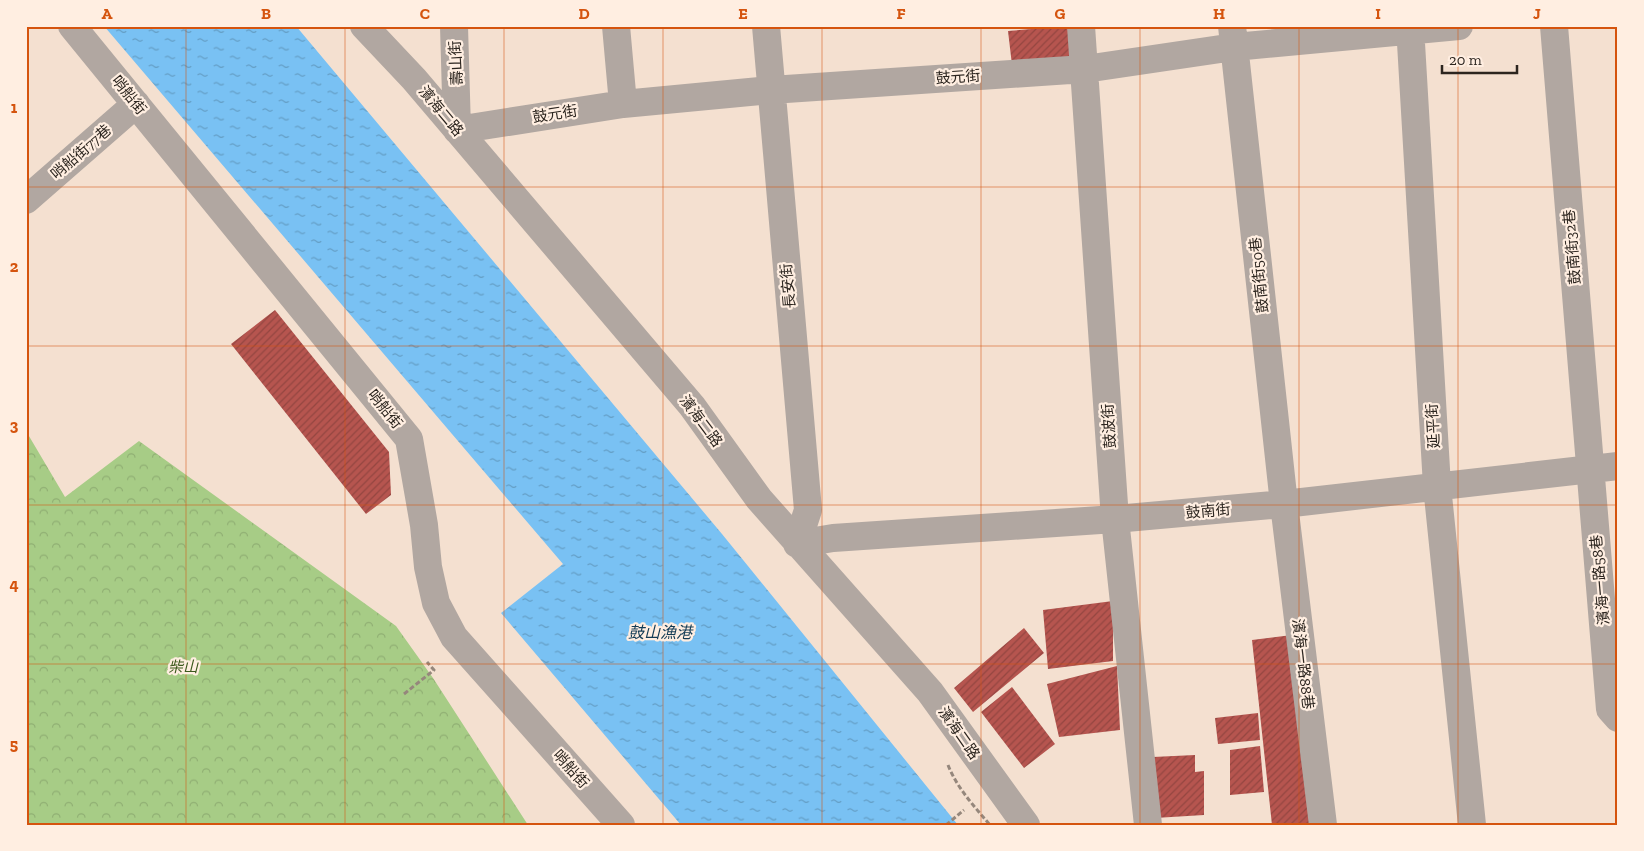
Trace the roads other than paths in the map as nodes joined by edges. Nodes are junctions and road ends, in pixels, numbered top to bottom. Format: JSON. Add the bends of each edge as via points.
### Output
{"nodes":[{"id":1,"x":72,"y":26,"type":"edge"},
{"id":2,"x":364,"y":26,"type":"edge"},
{"id":3,"x":454,"y":26,"type":"edge"},
{"id":4,"x":616,"y":26,"type":"edge"},
{"id":5,"x":766,"y":26,"type":"edge"},
{"id":6,"x":1081,"y":26,"type":"edge"},
{"id":7,"x":1459,"y":26,"type":"edge"},
{"id":8,"x":1554,"y":26,"type":"edge"},
{"id":9,"x":1410,"y":28,"type":"edge"},
{"id":10,"x":1233,"y":37,"type":"edge"},
{"id":11,"x":1085,"y":69,"type":"junction"},
{"id":12,"x":771,"y":90,"type":"junction"},
{"id":13,"x":136,"y":104,"type":"junction"},
{"id":14,"x":623,"y":104,"type":"junction"},
{"id":15,"x":457,"y":130,"type":"junction"},
{"id":16,"x":26,"y":200,"type":"edge"},
{"id":17,"x":1618,"y":466,"type":"edge"},
{"id":18,"x":1591,"y":469,"type":"junction"},
{"id":19,"x":1437,"y":486,"type":"junction"},
{"id":20,"x":1284,"y":504,"type":"junction"},
{"id":21,"x":1115,"y":519,"type":"junction"},
{"id":22,"x":797,"y":544,"type":"junction"},
{"id":23,"x":1618,"y":718,"type":"edge"},
{"id":24,"x":621,"y":825,"type":"edge"},
{"id":25,"x":1026,"y":825,"type":"edge"},
{"id":26,"x":1148,"y":825,"type":"edge"},
{"id":27,"x":1323,"y":825,"type":"edge"},
{"id":28,"x":1472,"y":825,"type":"edge"}],
"edges":[{"from":1,"to":13,"type":"street","name":"哨船街"},
{"from":2,"to":15,"type":"street","name":"濱海二路"},
{"from":3,"to":15,"type":"street","name":"壽山街"},
{"from":4,"to":14,"type":"street"},
{"from":5,"to":12,"type":"street","name":"長安街"},
{"from":6,"to":11,"type":"street","name":"鼓波街"},
{"from":7,"to":9,"type":"street","name":"鼓元街"},
{"from":8,"to":18,"type":"street","name":"鼓南街32巷"},
{"from":9,"to":10,"type":"street","name":"鼓元街"},
{"from":9,"to":19,"type":"street","name":"延平街"},
{"from":10,"to":11,"type":"street","name":"鼓元街"},
{"from":10,"to":20,"type":"street","name":"鼓南街50巷"},
{"from":11,"to":12,"type":"street","name":"鼓元街"},
{"from":11,"to":21,"type":"street","name":"鼓波街"},
{"from":12,"to":14,"type":"street","name":"鼓元街"},
{"from":12,"to":22,"type":"street","name":"長安街","via":[[808,510]]},
{"from":13,"to":16,"type":"street","name":"哨船街77巷"},
{"from":13,"to":24,"type":"street","name":"哨船街","via":[[410,440],[436,603],[454,637]]},
{"from":14,"to":15,"type":"street","name":"鼓元街"},
{"from":15,"to":22,"type":"street","name":"濱海二路","via":[[692,406],[759,499]]},
{"from":17,"to":18,"type":"street","name":"鼓南街"},
{"from":18,"to":19,"type":"street","name":"鼓南街"},
{"from":18,"to":23,"type":"street","name":"濱海一路58巷","via":[[1610,709]]},
{"from":19,"to":20,"type":"street","name":"鼓南街"},
{"from":19,"to":28,"type":"street","name":"延平街"},
{"from":20,"to":21,"type":"street","name":"鼓南街"},
{"from":20,"to":27,"type":"street","name":"濱海一路88巷"},
{"from":21,"to":22,"type":"street","name":"鼓南街","via":[[833,538]]},
{"from":21,"to":26,"type":"street","name":"鼓波街"},
{"from":22,"to":25,"type":"street","name":"濱海二路","via":[[930,692]]}]}
